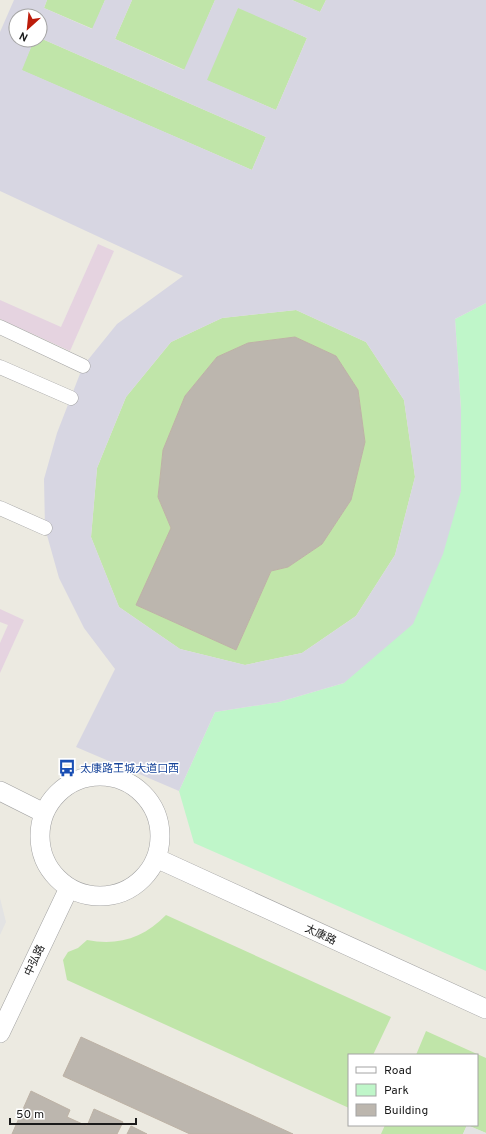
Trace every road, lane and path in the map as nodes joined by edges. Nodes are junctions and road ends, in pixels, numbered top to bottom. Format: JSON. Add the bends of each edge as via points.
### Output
{"nodes":[{"id":1,"x":0,"y":327,"type":"edge"},
{"id":2,"x":83,"y":366,"type":"dead end"},
{"id":3,"x":0,"y":367,"type":"edge"},
{"id":4,"x":70,"y":398,"type":"dead end"},
{"id":5,"x":0,"y":508,"type":"edge"},
{"id":6,"x":45,"y":528,"type":"dead end"},
{"id":7,"x":0,"y":791,"type":"edge"},
{"id":8,"x":44,"y":813,"type":"junction"},
{"id":9,"x":156,"y":858,"type":"junction"},
{"id":10,"x":68,"y":888,"type":"junction"},
{"id":11,"x":486,"y":1009,"type":"edge"},
{"id":12,"x":0,"y":1033,"type":"edge"}],
"edges":[{"from":1,"to":2,"type":"street"},
{"from":3,"to":4,"type":"street"},
{"from":5,"to":6,"type":"street"},
{"from":7,"to":8,"type":"street"},
{"from":8,"to":9,"type":"street","via":[[55,795],[72,783],[92,776],[127,776],[150,803],[159,822],[160,843]]},
{"from":8,"to":10,"type":"street","via":[[39,834],[42,854],[52,873]]},
{"from":9,"to":10,"type":"street","via":[[146,876],[122,892],[109,896],[88,896]]},
{"from":9,"to":11,"type":"street","name":"太康路"},
{"from":10,"to":12,"type":"street","name":"中弘路"}]}
